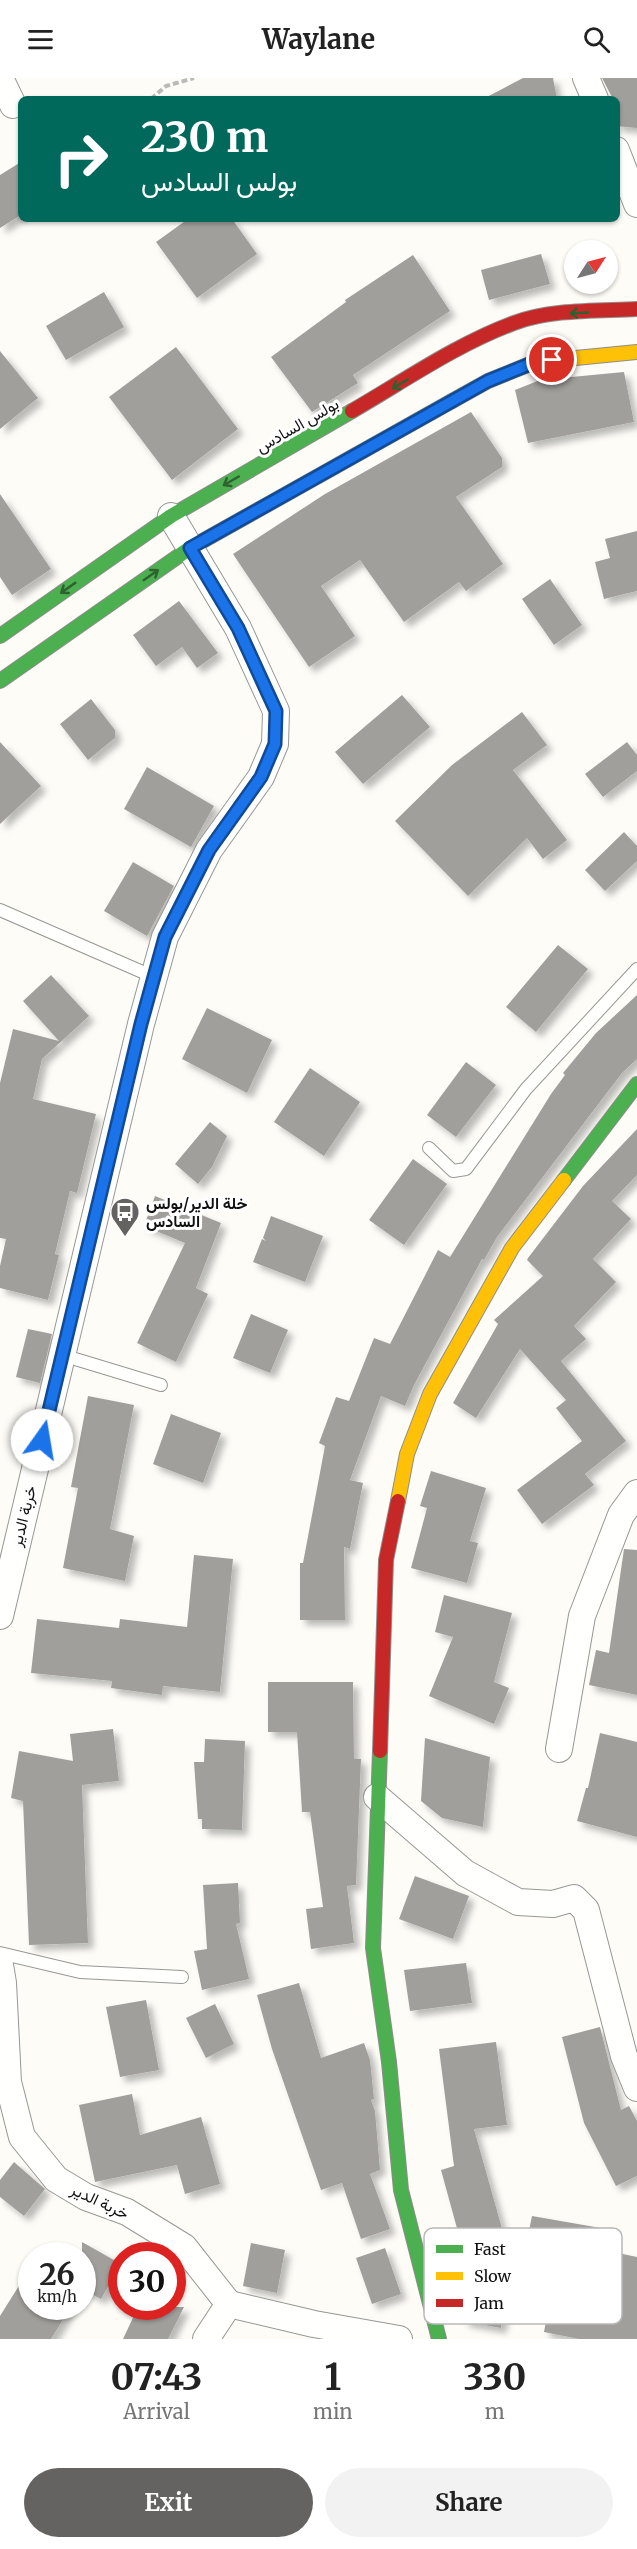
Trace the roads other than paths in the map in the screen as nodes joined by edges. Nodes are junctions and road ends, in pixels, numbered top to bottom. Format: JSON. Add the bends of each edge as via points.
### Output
{"nodes":[{"id":1,"x":0,"y":78,"type":"edge"},
{"id":2,"x":586,"y":78,"type":"edge"},
{"id":3,"x":594,"y":96,"type":"edge"},
{"id":4,"x":13,"y":105,"type":"dead end"},
{"id":5,"x":620,"y":160,"type":"edge"},
{"id":6,"x":637,"y":204,"type":"edge"},
{"id":7,"x":637,"y":309,"type":"edge"},
{"id":8,"x":637,"y":352,"type":"edge"},
{"id":9,"x":171,"y":516,"type":"junction"},
{"id":10,"x":190,"y":548,"type":"junction"},
{"id":11,"x":0,"y":636,"type":"edge"},
{"id":12,"x":0,"y":681,"type":"edge"},
{"id":13,"x":0,"y":910,"type":"edge"},
{"id":14,"x":637,"y":969,"type":"edge"},
{"id":15,"x":154,"y":977,"type":"junction"},
{"id":16,"x":637,"y":1084,"type":"edge"},
{"id":17,"x":429,"y":1148,"type":"dead end"},
{"id":18,"x":62,"y":1355,"type":"junction"},
{"id":19,"x":161,"y":1384,"type":"dead end"},
{"id":20,"x":637,"y":1493,"type":"edge"},
{"id":21,"x":0,"y":1616,"type":"edge"},
{"id":22,"x":559,"y":1749,"type":"dead end"},
{"id":23,"x":377,"y":1797,"type":"junction"},
{"id":24,"x":0,"y":1953,"type":"edge"},
{"id":25,"x":0,"y":1965,"type":"edge"},
{"id":26,"x":182,"y":1977,"type":"dead end"},
{"id":27,"x":637,"y":2088,"type":"edge"},
{"id":28,"x":424,"y":2280,"type":"edge"},
{"id":29,"x":229,"y":2304,"type":"junction"},
{"id":30,"x":435,"y":2324,"type":"edge"},
{"id":31,"x":206,"y":2339,"type":"edge"},
{"id":32,"x":399,"y":2339,"type":"edge"},
{"id":33,"x":439,"y":2339,"type":"edge"}],
"edges":[{"from":1,"to":4,"type":"street"},
{"from":2,"to":3,"type":"street"},
{"from":5,"to":6,"type":"street"},
{"from":7,"to":9,"type":"street","name":"بولس السادس","one_way":true,"via":[[562,313],[515,322],[466,345]]},
{"from":8,"to":10,"type":"street","via":[[535,362],[488,381]]},
{"from":9,"to":10,"type":"street","name":"خربة الدير"},
{"from":9,"to":11,"type":"street","name":"بولس السادس","one_way":true},
{"from":12,"to":10,"type":"street","one_way":true},
{"from":10,"to":15,"type":"street","name":"خربة الدير","via":[[238,628],[276,711],[275,744],[261,777],[209,850],[165,937]]},
{"from":13,"to":15,"type":"lane"},
{"from":14,"to":17,"type":"lane","via":[[526,1089],[466,1169],[453,1171]]},
{"from":15,"to":18,"type":"street","name":"خربة الدير"},
{"from":16,"to":23,"type":"street","via":[[512,1248],[430,1394],[407,1454],[386,1560]]},
{"from":18,"to":19,"type":"lane"},
{"from":18,"to":21,"type":"street","name":"خربة الدير"},
{"from":20,"to":22,"type":"street","via":[[621,1515],[582,1616]]},
{"from":23,"to":27,"type":"street","via":[[465,1873],[518,1902],[553,1904],[574,1898],[586,1910],[624,2056]]},
{"from":23,"to":28,"type":"street","via":[[373,1948],[401,2190]]},
{"from":24,"to":26,"type":"lane","via":[[80,1972]]},
{"from":25,"to":29,"type":"street","name":"خربة الدير","via":[[8,2082],[22,2137],[56,2179],[86,2197],[127,2212],[184,2247]]},
{"from":29,"to":31,"type":"street"},
{"from":29,"to":32,"type":"street"},
{"from":30,"to":33,"type":"street"}]}
